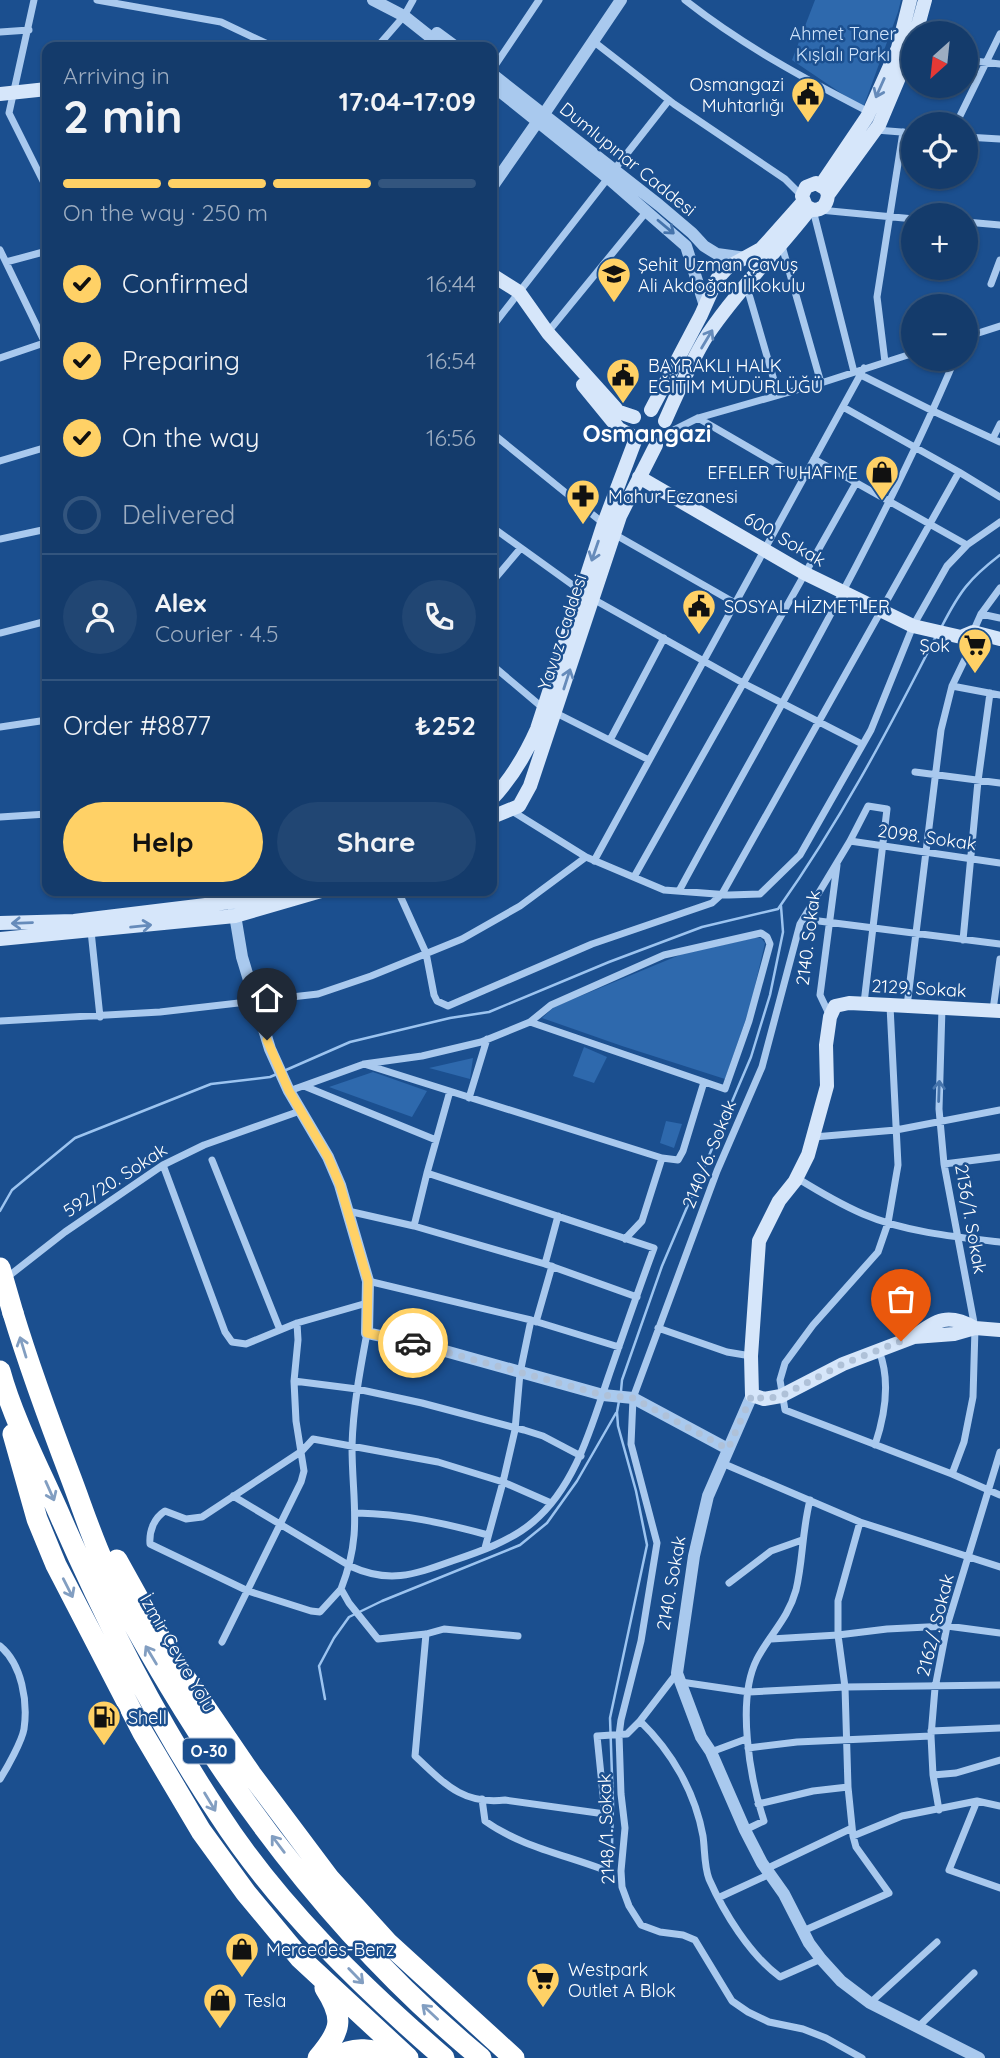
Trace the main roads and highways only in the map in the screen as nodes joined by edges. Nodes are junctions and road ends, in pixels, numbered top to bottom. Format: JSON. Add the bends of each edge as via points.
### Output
{"nodes":[{"id":1,"x":910,"y":0,"type":"edge"},
{"id":2,"x":925,"y":0,"type":"edge"},
{"id":3,"x":919,"y":21,"type":"edge"},
{"id":4,"x":901,"y":76,"type":"edge"},
{"id":5,"x":42,"y":89,"type":"edge"},
{"id":6,"x":7,"y":92,"type":"edge"},
{"id":7,"x":820,"y":188,"type":"junction"},
{"id":8,"x":809,"y":205,"type":"junction"},
{"id":9,"x":497,"y":278,"type":"edge"},
{"id":10,"x":548,"y":333,"type":"junction"},
{"id":11,"x":651,"y":411,"type":"junction"},
{"id":12,"x":634,"y":417,"type":"junction"},
{"id":13,"x":663,"y":434,"type":"junction"},
{"id":14,"x":634,"y":439,"type":"junction"},
{"id":15,"x":639,"y":477,"type":"junction"},
{"id":16,"x":609,"y":528,"type":"junction"},
{"id":17,"x":1000,"y":639,"type":"edge"},
{"id":18,"x":550,"y":711,"type":"junction"},
{"id":19,"x":498,"y":788,"type":"edge"},
{"id":20,"x":523,"y":800,"type":"junction"},
{"id":21,"x":512,"y":811,"type":"junction"},
{"id":22,"x":497,"y":816,"type":"edge"},
{"id":23,"x":266,"y":896,"type":"edge"},
{"id":24,"x":284,"y":896,"type":"edge"},
{"id":25,"x":233,"y":903,"type":"edge"},
{"id":26,"x":0,"y":923,"type":"edge"},
{"id":27,"x":0,"y":939,"type":"edge"},
{"id":28,"x":996,"y":1011,"type":"edge"},
{"id":29,"x":833,"y":1012,"type":"joint"},
{"id":30,"x":0,"y":1268,"type":"edge"},
{"id":31,"x":1000,"y":1330,"type":"edge"},
{"id":32,"x":2,"y":1377,"type":"edge"},
{"id":33,"x":33,"y":1380,"type":"junction"},
{"id":34,"x":314,"y":1972,"type":"junction"},
{"id":35,"x":318,"y":2058,"type":"edge"},
{"id":36,"x":336,"y":2058,"type":"edge"},
{"id":37,"x":392,"y":2058,"type":"edge"},
{"id":38,"x":408,"y":2058,"type":"edge"},
{"id":39,"x":444,"y":2058,"type":"edge"},
{"id":40,"x":481,"y":2058,"type":"edge"},
{"id":41,"x":514,"y":2058,"type":"edge"}],
"edges":[{"from":1,"to":7,"type":"main road","one_way":true,"via":[[898,48],[869,112]]},
{"from":2,"to":3,"type":"main road"},
{"from":4,"to":7,"type":"main road","via":[[879,125]]},
{"from":5,"to":6,"type":"main road"},
{"from":7,"to":8,"type":"main road","via":[[806,187]]},
{"from":7,"to":8,"type":"main road","via":[[828,201]]},
{"from":8,"to":11,"type":"main road","via":[[761,249],[717,279]]},
{"from":13,"to":8,"type":"main road","name":"Yavuz Caddesi","one_way":true,"via":[[707,336],[782,246]]},
{"from":9,"to":10,"type":"main road","via":[[519,292]]},
{"from":10,"to":12,"type":"main road","via":[[619,412]]},
{"from":10,"to":14,"type":"main road","via":[[550,344],[566,365],[619,429]]},
{"from":11,"to":12,"type":"main road"},
{"from":11,"to":13,"type":"main road","via":[[660,414]]},
{"from":12,"to":14,"type":"main road"},
{"from":13,"to":14,"type":"main road","via":[[645,446]]},
{"from":13,"to":15,"type":"main road","name":"Yavuz Caddesi"},
{"from":14,"to":16,"type":"main road","name":"Yavuz Caddesi"},
{"from":15,"to":16,"type":"main road","name":"Yavuz Caddesi"},
{"from":15,"to":17,"type":"main road","name":"600. Sokak","via":[[804,573],[883,612],[915,626]]},
{"from":18,"to":16,"type":"main road","name":"Yavuz Caddesi","one_way":true,"via":[[593,599]]},
{"from":16,"to":18,"type":"main road","name":"Yavuz Caddesi","one_way":true,"via":[[584,583]]},
{"from":18,"to":19,"type":"main road","name":"Yavuz Caddesi","via":[[525,756]]},
{"from":18,"to":20,"type":"main road","name":"Yavuz Caddesi"},
{"from":19,"to":20,"type":"main road","via":[[518,785]]},
{"from":19,"to":21,"type":"main road"},
{"from":20,"to":21,"type":"main road","name":"Yavuz Caddesi"},
{"from":21,"to":22,"type":"main road","name":"Yavuz Caddesi"},
{"from":23,"to":25,"type":"main road"},
{"from":24,"to":25,"type":"main road"},
{"from":25,"to":26,"type":"main road","one_way":true,"via":[[74,921]]},
{"from":27,"to":25,"type":"main road","one_way":true,"via":[[92,931]]},
{"from":28,"to":29,"type":"main road","name":"2129. Sokak","via":[[864,1004]]},
{"from":29,"to":31,"type":"main road","name":"2140. Sokak","via":[[826,1045],[827,1086],[808,1155],[759,1241],[752,1395],[764,1399],[781,1396],[843,1364],[914,1337],[975,1328]]},
{"from":33,"to":30,"type":"highway","name":"İzmir Çevre Yolu","number":"O-30","one_way":true,"bridge":true},
{"from":32,"to":34,"type":"highway","one_way":true,"via":[[37,1520],[94,1642],[201,1831],[246,1894]]},
{"from":32,"to":39,"type":"highway","number":"O-30","one_way":true,"via":[[110,1626],[218,1815],[308,1926]]},
{"from":40,"to":33,"type":"highway","name":"İzmir Çevre Yolu","number":"O-30","one_way":true,"via":[[359,1942],[297,1870],[208,1750],[140,1637],[104,1566]]},
{"from":33,"to":41,"type":"highway","via":[[86,1482],[119,1564],[171,1657],[258,1784],[329,1878],[388,1942]]},
{"from":34,"to":35,"type":"highway","via":[[334,2002],[339,2023]]},
{"from":34,"to":38,"type":"highway"},
{"from":36,"to":37,"type":"highway","via":[[356,2049]]}]}
